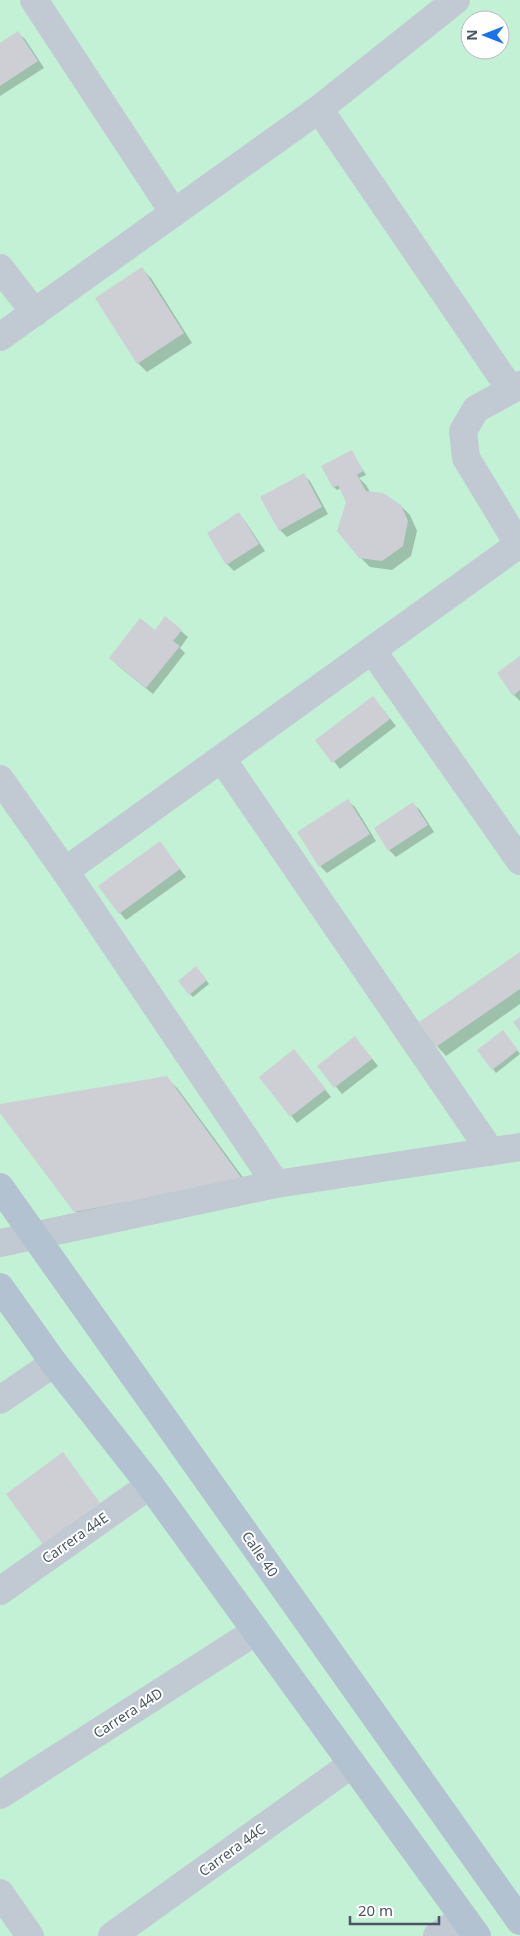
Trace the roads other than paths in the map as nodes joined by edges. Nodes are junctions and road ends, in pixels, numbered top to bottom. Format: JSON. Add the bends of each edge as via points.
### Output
{"nodes":[{"id":1,"x":34,"y":0,"type":"edge"},
{"id":2,"x":456,"y":0,"type":"edge"},
{"id":3,"x":319,"y":109,"type":"junction"},
{"id":4,"x":174,"y":213,"type":"junction"},
{"id":5,"x":0,"y":268,"type":"edge"},
{"id":6,"x":35,"y":313,"type":"junction"},
{"id":7,"x":0,"y":337,"type":"edge"},
{"id":8,"x":515,"y":388,"type":"edge"},
{"id":9,"x":519,"y":546,"type":"edge"},
{"id":10,"x":372,"y":650,"type":"junction"},
{"id":11,"x":222,"y":759,"type":"junction"},
{"id":12,"x":0,"y":779,"type":"edge"},
{"id":13,"x":520,"y":861,"type":"edge"},
{"id":14,"x":66,"y":871,"type":"junction"},
{"id":15,"x":520,"y":1147,"type":"edge"},
{"id":16,"x":491,"y":1152,"type":"junction"},
{"id":17,"x":276,"y":1184,"type":"junction"},
{"id":18,"x":0,"y":1187,"type":"edge"},
{"id":19,"x":34,"y":1235,"type":"junction"},
{"id":20,"x":0,"y":1243,"type":"edge"},
{"id":21,"x":0,"y":1287,"type":"edge"},
{"id":22,"x":54,"y":1363,"type":"junction"},
{"id":23,"x":0,"y":1400,"type":"edge"},
{"id":24,"x":150,"y":1485,"type":"junction"},
{"id":25,"x":0,"y":1591,"type":"edge"},
{"id":26,"x":256,"y":1631,"type":"junction"},
{"id":27,"x":352,"y":1764,"type":"junction"},
{"id":28,"x":0,"y":1795,"type":"edge"},
{"id":29,"x":0,"y":1893,"type":"edge"},
{"id":30,"x":520,"y":1921,"type":"edge"},
{"id":31,"x":470,"y":1927,"type":"edge"},
{"id":32,"x":30,"y":1936,"type":"edge"},
{"id":33,"x":112,"y":1936,"type":"edge"},
{"id":34,"x":437,"y":1936,"type":"edge"}],
"edges":[{"from":1,"to":4,"type":"street"},
{"from":2,"to":3,"type":"street"},
{"from":3,"to":4,"type":"street"},
{"from":3,"to":8,"type":"street"},
{"from":4,"to":6,"type":"street"},
{"from":5,"to":6,"type":"street"},
{"from":6,"to":7,"type":"street"},
{"from":8,"to":9,"type":"street","via":[[476,409],[463,431],[466,458]]},
{"from":9,"to":10,"type":"street"},
{"from":10,"to":11,"type":"street"},
{"from":10,"to":13,"type":"street"},
{"from":11,"to":14,"type":"street"},
{"from":11,"to":16,"type":"street"},
{"from":12,"to":14,"type":"street"},
{"from":14,"to":17,"type":"street"},
{"from":15,"to":16,"type":"street"},
{"from":16,"to":17,"type":"street"},
{"from":17,"to":19,"type":"street"},
{"from":18,"to":19,"type":"main road","name":"Calle 40"},
{"from":19,"to":20,"type":"street"},
{"from":19,"to":30,"type":"main road","name":"Calle 40"},
{"from":21,"to":22,"type":"main road"},
{"from":22,"to":23,"type":"street"},
{"from":22,"to":24,"type":"main road"},
{"from":24,"to":25,"type":"street","name":"Carrera 44E"},
{"from":24,"to":26,"type":"main road"},
{"from":26,"to":27,"type":"main road"},
{"from":26,"to":28,"type":"street","name":"Carrera 44D"},
{"from":27,"to":31,"type":"main road"},
{"from":27,"to":33,"type":"street","name":"Carrera 44C"},
{"from":29,"to":32,"type":"street"},
{"from":31,"to":34,"type":"street"}]}
